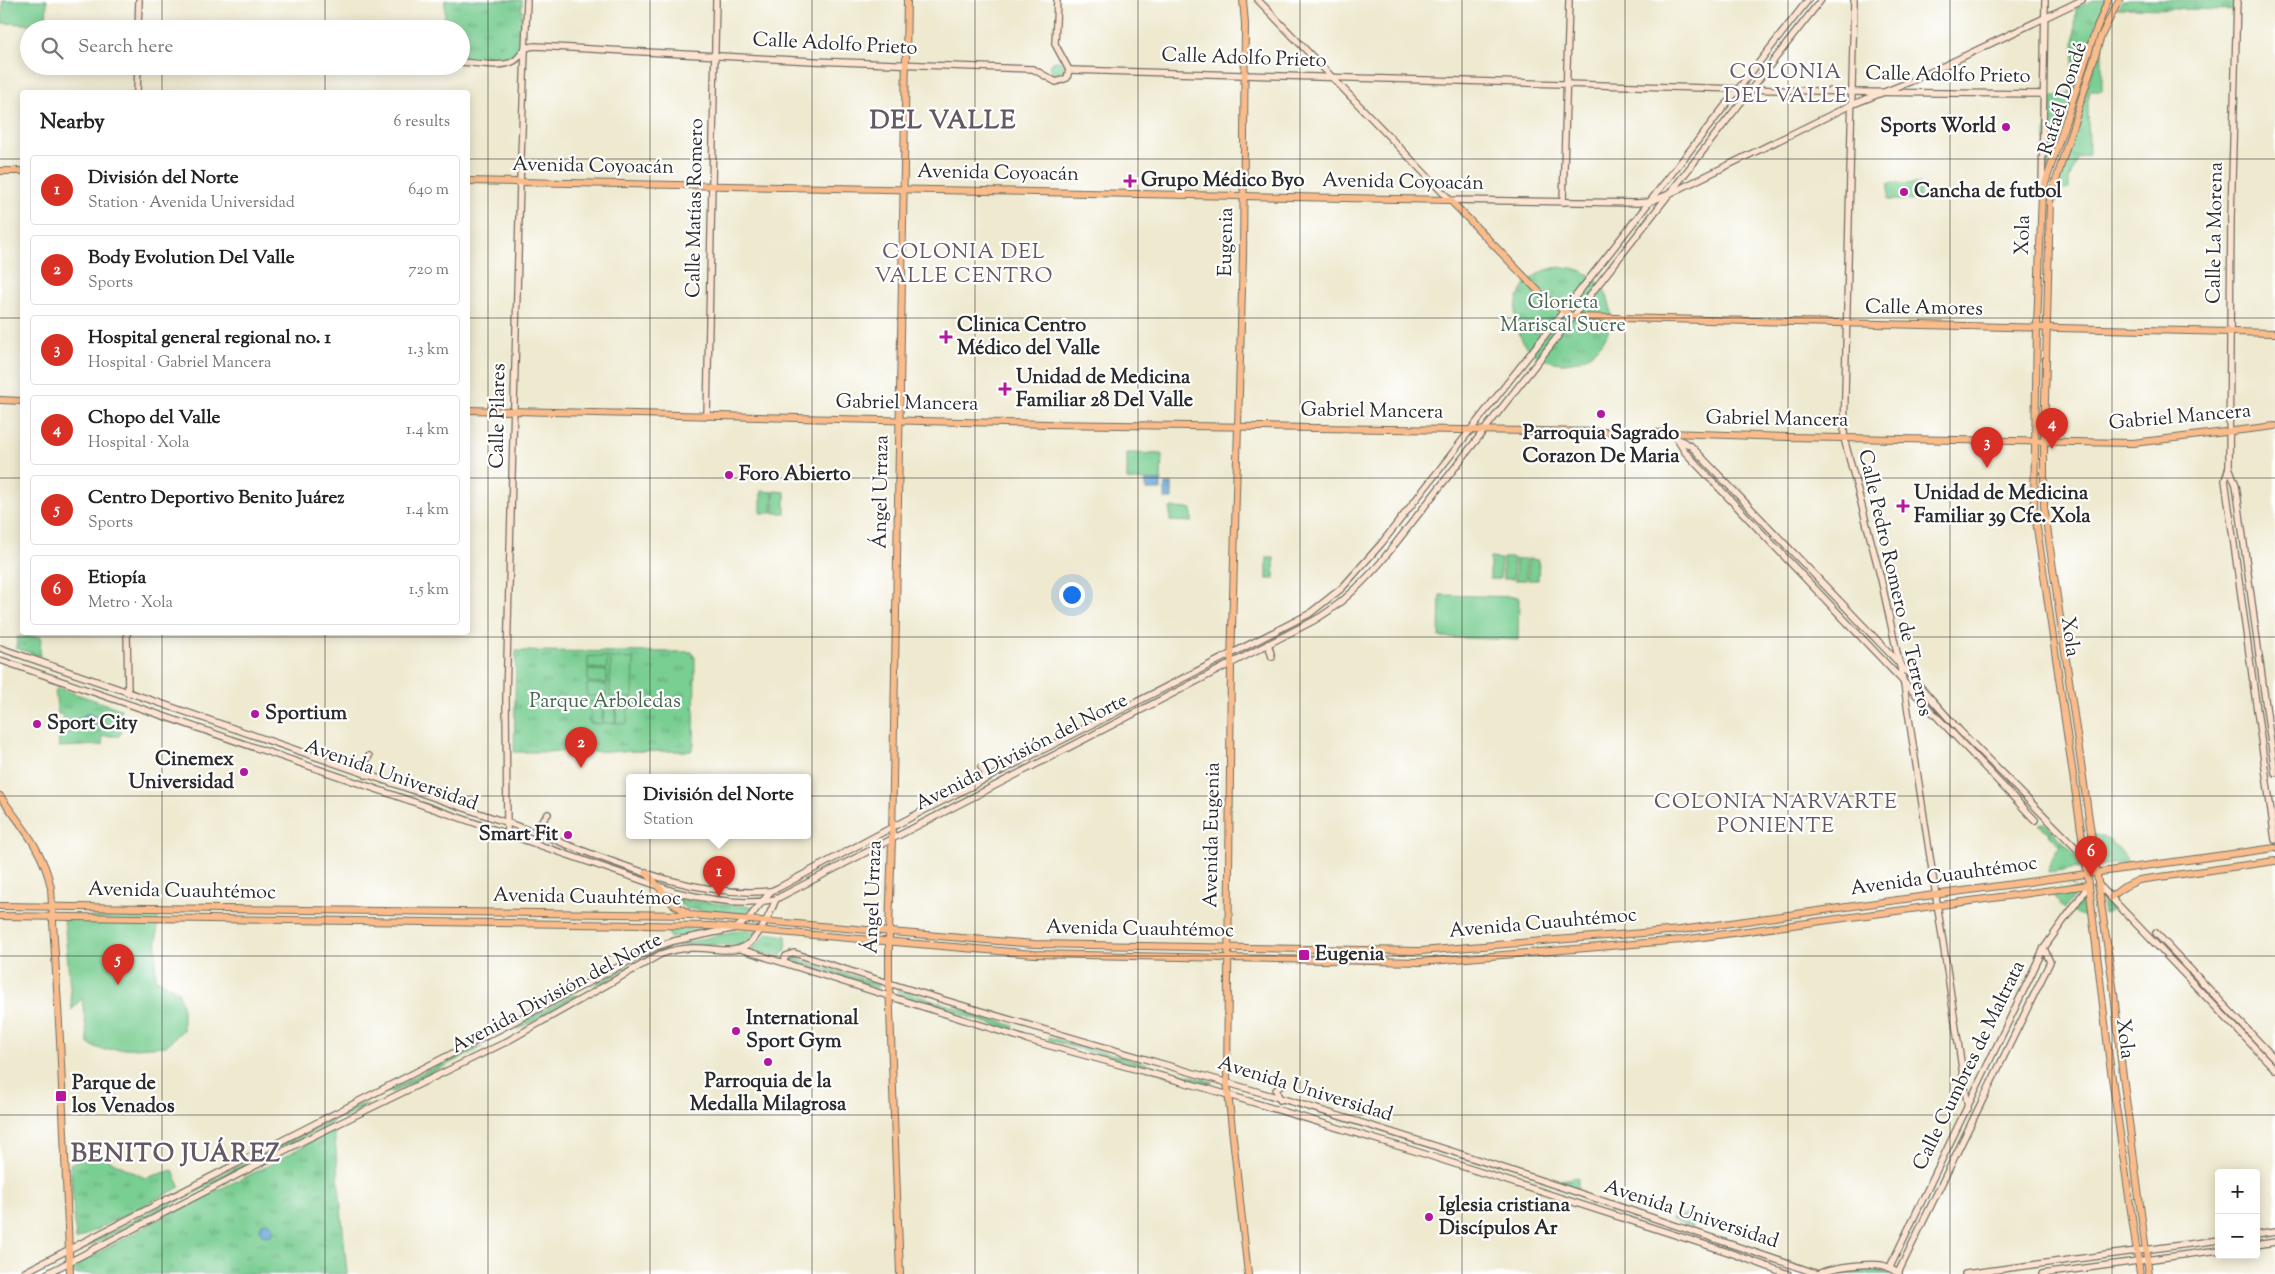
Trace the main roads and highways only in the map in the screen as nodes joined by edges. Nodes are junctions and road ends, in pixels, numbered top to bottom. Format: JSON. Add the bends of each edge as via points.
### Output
{"nodes":[{"id":1,"x":138,"y":0,"type":"edge"},
{"id":2,"x":527,"y":0,"type":"edge"},
{"id":3,"x":716,"y":0,"type":"edge"},
{"id":4,"x":907,"y":0,"type":"edge"},
{"id":5,"x":1057,"y":0,"type":"edge"},
{"id":6,"x":1243,"y":0,"type":"edge"},
{"id":7,"x":1258,"y":0,"type":"edge"},
{"id":8,"x":1569,"y":0,"type":"edge"},
{"id":9,"x":1808,"y":0,"type":"edge"},
{"id":10,"x":1821,"y":0,"type":"edge"},
{"id":11,"x":1854,"y":0,"type":"edge"},
{"id":12,"x":2045,"y":0,"type":"edge"},
{"id":13,"x":2082,"y":0,"type":"edge"},
{"id":14,"x":2108,"y":0,"type":"edge"},
{"id":15,"x":2119,"y":0,"type":"edge"},
{"id":16,"x":2237,"y":0,"type":"edge"},
{"id":17,"x":2044,"y":18,"type":"junction"},
{"id":18,"x":138,"y":20,"type":"edge"},
{"id":19,"x":526,"y":48,"type":"junction"},
{"id":20,"x":716,"y":55,"type":"junction"},
{"id":21,"x":470,"y":62,"type":"edge"},
{"id":22,"x":907,"y":65,"type":"junction"},
{"id":23,"x":1070,"y":70,"type":"junction"},
{"id":24,"x":138,"y":75,"type":"edge"},
{"id":25,"x":1244,"y":75,"type":"junction"},
{"id":26,"x":1333,"y":78,"type":"junction"},
{"id":27,"x":1912,"y":80,"type":"junction"},
{"id":28,"x":1566,"y":83,"type":"junction"},
{"id":29,"x":1737,"y":88,"type":"junction"},
{"id":30,"x":1753,"y":89,"type":"junction"},
{"id":31,"x":137,"y":90,"type":"edge"},
{"id":32,"x":1851,"y":92,"type":"junction"},
{"id":33,"x":1883,"y":92,"type":"junction"},
{"id":34,"x":1915,"y":93,"type":"junction"},
{"id":35,"x":2044,"y":94,"type":"junction"},
{"id":36,"x":1851,"y":106,"type":"junction"},
{"id":37,"x":0,"y":171,"type":"edge"},
{"id":38,"x":20,"y":171,"type":"edge"},
{"id":39,"x":470,"y":181,"type":"edge"},
{"id":40,"x":520,"y":182,"type":"junction"},
{"id":41,"x":713,"y":185,"type":"junction"},
{"id":42,"x":904,"y":188,"type":"junction"},
{"id":43,"x":2042,"y":193,"type":"junction"},
{"id":44,"x":1667,"y":195,"type":"junction"},
{"id":45,"x":1244,"y":196,"type":"junction"},
{"id":46,"x":1450,"y":200,"type":"junction"},
{"id":47,"x":1563,"y":202,"type":"junction"},
{"id":48,"x":1649,"y":202,"type":"junction"},
{"id":49,"x":2049,"y":212,"type":"joint"},
{"id":50,"x":1564,"y":311,"type":"junction"},
{"id":51,"x":1573,"y":317,"type":"junction"},
{"id":52,"x":1846,"y":323,"type":"junction"},
{"id":53,"x":2037,"y":327,"type":"junction"},
{"id":54,"x":2047,"y":327,"type":"junction"},
{"id":55,"x":2231,"y":331,"type":"junction"},
{"id":56,"x":2275,"y":333,"type":"edge"},
{"id":57,"x":0,"y":400,"type":"edge"},
{"id":58,"x":20,"y":401,"type":"edge"},
{"id":59,"x":470,"y":410,"type":"edge"},
{"id":60,"x":515,"y":412,"type":"junction"},
{"id":61,"x":707,"y":416,"type":"junction"},
{"id":62,"x":900,"y":420,"type":"junction"},
{"id":63,"x":1238,"y":425,"type":"junction"},
{"id":64,"x":2275,"y":426,"type":"edge"},
{"id":65,"x":1470,"y":430,"type":"junction"},
{"id":66,"x":1485,"y":430,"type":"junction"},
{"id":67,"x":2229,"y":431,"type":"junction"},
{"id":68,"x":1670,"y":433,"type":"junction"},
{"id":69,"x":1844,"y":438,"type":"junction"},
{"id":70,"x":1678,"y":439,"type":"junction"},
{"id":71,"x":2036,"y":441,"type":"junction"},
{"id":72,"x":2044,"y":441,"type":"junction"},
{"id":73,"x":2229,"y":467,"type":"junction"},
{"id":74,"x":127,"y":635,"type":"edge"},
{"id":75,"x":1268,"y":644,"type":"junction"},
{"id":76,"x":0,"y":648,"type":"edge"},
{"id":77,"x":1232,"y":655,"type":"junction"},
{"id":78,"x":1272,"y":657,"type":"dead end"},
{"id":79,"x":0,"y":660,"type":"edge"},
{"id":80,"x":1232,"y":663,"type":"junction"},
{"id":81,"x":1900,"y":664,"type":"junction"},
{"id":82,"x":1903,"y":680,"type":"junction"},
{"id":83,"x":128,"y":693,"type":"junction"},
{"id":84,"x":369,"y":756,"type":"dead end"},
{"id":85,"x":981,"y":767,"type":"dead end"},
{"id":86,"x":2275,"y":773,"type":"edge"},
{"id":87,"x":366,"y":774,"type":"junction"},
{"id":88,"x":2005,"y":774,"type":"junction"},
{"id":89,"x":1994,"y":776,"type":"junction"},
{"id":90,"x":984,"y":780,"type":"junction"},
{"id":91,"x":0,"y":796,"type":"edge"},
{"id":92,"x":548,"y":814,"type":"dead end"},
{"id":93,"x":2035,"y":820,"type":"dead end"},
{"id":94,"x":507,"y":822,"type":"junction"},
{"id":95,"x":893,"y":828,"type":"junction"},
{"id":96,"x":507,"y":833,"type":"junction"},
{"id":97,"x":541,"y":834,"type":"junction"},
{"id":98,"x":892,"y":838,"type":"junction"},
{"id":99,"x":2275,"y":840,"type":"edge"},
{"id":100,"x":2275,"y":848,"type":"edge"},
{"id":101,"x":2085,"y":857,"type":"junction"},
{"id":102,"x":2275,"y":861,"type":"edge"},
{"id":103,"x":646,"y":872,"type":"junction"},
{"id":104,"x":2096,"y":872,"type":"junction"},
{"id":105,"x":2087,"y":874,"type":"junction"},
{"id":106,"x":655,"y":884,"type":"junction"},
{"id":107,"x":2089,"y":884,"type":"junction"},
{"id":108,"x":2098,"y":884,"type":"junction"},
{"id":109,"x":772,"y":891,"type":"junction"},
{"id":110,"x":1935,"y":895,"type":"junction"},
{"id":111,"x":2111,"y":897,"type":"junction"},
{"id":112,"x":776,"y":899,"type":"junction"},
{"id":113,"x":762,"y":902,"type":"junction"},
{"id":114,"x":1936,"y":905,"type":"junction"},
{"id":115,"x":0,"y":906,"type":"edge"},
{"id":116,"x":52,"y":906,"type":"junction"},
{"id":117,"x":691,"y":915,"type":"junction"},
{"id":118,"x":0,"y":916,"type":"edge"},
{"id":119,"x":53,"y":917,"type":"junction"},
{"id":120,"x":749,"y":918,"type":"junction"},
{"id":121,"x":768,"y":920,"type":"junction"},
{"id":122,"x":736,"y":928,"type":"junction"},
{"id":123,"x":762,"y":930,"type":"junction"},
{"id":124,"x":888,"y":930,"type":"junction"},
{"id":125,"x":2156,"y":933,"type":"dead end"},
{"id":126,"x":889,"y":941,"type":"junction"},
{"id":127,"x":1228,"y":948,"type":"junction"},
{"id":128,"x":2044,"y":948,"type":"junction"},
{"id":129,"x":740,"y":950,"type":"junction"},
{"id":130,"x":1228,"y":959,"type":"junction"},
{"id":131,"x":783,"y":962,"type":"junction"},
{"id":132,"x":889,"y":984,"type":"junction"},
{"id":133,"x":889,"y":997,"type":"junction"},
{"id":134,"x":2275,"y":1059,"type":"edge"},
{"id":135,"x":2275,"y":1069,"type":"edge"},
{"id":136,"x":1227,"y":1083,"type":"junction"},
{"id":137,"x":1283,"y":1084,"type":"dead end"},
{"id":138,"x":1228,"y":1095,"type":"junction"},
{"id":139,"x":1280,"y":1100,"type":"junction"},
{"id":140,"x":1968,"y":1108,"type":"junction"},
{"id":141,"x":2275,"y":1232,"type":"edge"},
{"id":142,"x":2260,"y":1234,"type":"edge"},
{"id":143,"x":2215,"y":1241,"type":"edge"},
{"id":144,"x":2275,"y":1242,"type":"edge"},
{"id":145,"x":2260,"y":1244,"type":"edge"},
{"id":146,"x":69,"y":1249,"type":"junction"},
{"id":147,"x":2146,"y":1250,"type":"junction"},
{"id":148,"x":2215,"y":1251,"type":"edge"},
{"id":149,"x":2137,"y":1252,"type":"junction"},
{"id":150,"x":2148,"y":1259,"type":"junction"},
{"id":151,"x":2138,"y":1260,"type":"junction"},
{"id":152,"x":69,"y":1262,"type":"junction"},
{"id":153,"x":1890,"y":1267,"type":"junction"},
{"id":154,"x":21,"y":1274,"type":"edge"},
{"id":155,"x":46,"y":1274,"type":"edge"},
{"id":156,"x":70,"y":1274,"type":"edge"},
{"id":157,"x":900,"y":1274,"type":"edge"},
{"id":158,"x":1248,"y":1274,"type":"edge"},
{"id":159,"x":1788,"y":1274,"type":"edge"},
{"id":160,"x":1818,"y":1274,"type":"edge"},
{"id":161,"x":1898,"y":1274,"type":"edge"},
{"id":162,"x":1965,"y":1274,"type":"edge"},
{"id":163,"x":2042,"y":1274,"type":"edge"},
{"id":164,"x":2140,"y":1274,"type":"edge"},
{"id":165,"x":2150,"y":1274,"type":"edge"}],
"edges":[{"from":1,"to":18,"type":"main road"},
{"from":2,"to":19,"type":"main road","name":"Calle Pilares"},
{"from":3,"to":20,"type":"main road","name":"Calle Matías Romero"},
{"from":4,"to":22,"type":"main road","name":"Ángel Urraza"},
{"from":5,"to":23,"type":"main road","via":[[1055,44]]},
{"from":6,"to":25,"type":"main road","name":"Eugenia"},
{"from":7,"to":26,"type":"main road"},
{"from":8,"to":28,"type":"main road"},
{"from":9,"to":29,"type":"main road","name":"Avenida División del Norte"},
{"from":10,"to":30,"type":"main road","name":"Avenida División del Norte"},
{"from":11,"to":32,"type":"main road","name":"Calle Pedro Romero de Terreros"},
{"from":12,"to":17,"type":"main road","name":"Xola"},
{"from":13,"to":17,"type":"main road","name":"Avenida Coyoacán"},
{"from":14,"to":43,"type":"main road","name":"Rafaél Dondé","via":[[2090,44]]},
{"from":15,"to":49,"type":"main road","name":"Rafaél Dondé","via":[[2101,36],[2052,191]]},
{"from":16,"to":55,"type":"main road","name":"Calle La Morena"},
{"from":17,"to":27,"type":"main road","name":"Avenida Coyoacán"},
{"from":17,"to":35,"type":"main road","name":"Xola"},
{"from":19,"to":20,"type":"main road","name":"Calle Adolfo Prieto"},
{"from":19,"to":21,"type":"main road","via":[[507,64]]},
{"from":19,"to":40,"type":"main road","name":"Calle Pilares"},
{"from":20,"to":22,"type":"main road","name":"Calle Adolfo Prieto"},
{"from":20,"to":41,"type":"main road","name":"Calle Matías Romero"},
{"from":22,"to":23,"type":"main road","name":"Calle Adolfo Prieto","via":[[1033,69],[1056,82],[1068,78]]},
{"from":22,"to":42,"type":"main road","name":"Ángel Urraza"},
{"from":23,"to":25,"type":"main road","name":"Calle Adolfo Prieto"},
{"from":24,"to":31,"type":"main road"},
{"from":25,"to":26,"type":"main road","name":"Calle Adolfo Prieto"},
{"from":25,"to":45,"type":"main road","name":"Eugenia"},
{"from":26,"to":28,"type":"main road","name":"Calle Adolfo Prieto"},
{"from":26,"to":46,"type":"main road"},
{"from":27,"to":33,"type":"main road","name":"Avenida Coyoacán"},
{"from":27,"to":34,"type":"main road"},
{"from":28,"to":29,"type":"main road","name":"Calle Adolfo Prieto"},
{"from":28,"to":47,"type":"main road"},
{"from":29,"to":30,"type":"main road","name":"Calle Adolfo Prieto"},
{"from":29,"to":48,"type":"main road","name":"Avenida División del Norte"},
{"from":30,"to":32,"type":"main road","name":"Calle Adolfo Prieto"},
{"from":30,"to":44,"type":"main road","name":"Avenida División del Norte"},
{"from":32,"to":33,"type":"main road","name":"Calle Adolfo Prieto"},
{"from":32,"to":36,"type":"main road","name":"Calle Pedro Romero de Terreros"},
{"from":33,"to":34,"type":"main road","name":"Calle Adolfo Prieto"},
{"from":33,"to":36,"type":"main road","name":"Avenida Coyoacán"},
{"from":34,"to":35,"type":"main road","name":"Calle Adolfo Prieto"},
{"from":35,"to":43,"type":"main road","name":"Xola"},
{"from":36,"to":44,"type":"main road","name":"Avenida Coyoacán"},
{"from":36,"to":52,"type":"main road","name":"Calle Pedro Romero de Terreros"},
{"from":37,"to":38,"type":"main road"},
{"from":39,"to":40,"type":"main road","name":"Avenida Coyoacán"},
{"from":40,"to":41,"type":"main road","name":"Avenida Coyoacán"},
{"from":40,"to":60,"type":"main road","name":"Calle Pilares"},
{"from":41,"to":42,"type":"main road","name":"Avenida Coyoacán"},
{"from":41,"to":61,"type":"main road","name":"Calle Matías Romero"},
{"from":42,"to":45,"type":"main road","name":"Avenida Coyoacán"},
{"from":42,"to":62,"type":"main road","name":"Ángel Urraza"},
{"from":43,"to":53,"type":"main road","name":"Xola"},
{"from":44,"to":48,"type":"main road","name":"Avenida Coyoacán"},
{"from":44,"to":51,"type":"main road","name":"Avenida División del Norte"},
{"from":45,"to":46,"type":"main road","name":"Avenida Coyoacán"},
{"from":45,"to":63,"type":"main road","name":"Eugenia"},
{"from":46,"to":47,"type":"main road","name":"Avenida Coyoacán"},
{"from":46,"to":50,"type":"main road","via":[[1545,298]]},
{"from":47,"to":48,"type":"main road","name":"Avenida Coyoacán"},
{"from":48,"to":50,"type":"main road","name":"Avenida División del Norte"},
{"from":49,"to":54,"type":"main road","name":"Xola"},
{"from":50,"to":51,"type":"main road"},
{"from":50,"to":65,"type":"main road","name":"Avenida División del Norte"},
{"from":51,"to":52,"type":"main road","name":"Calle Amores"},
{"from":51,"to":66,"type":"main road","name":"Avenida División del Norte"},
{"from":52,"to":53,"type":"main road","name":"Calle Amores"},
{"from":52,"to":69,"type":"main road","name":"Calle Pedro Romero de Terreros"},
{"from":53,"to":54,"type":"main road","name":"Calle Amores"},
{"from":53,"to":71,"type":"main road","name":"Xola"},
{"from":54,"to":55,"type":"main road","name":"Calle Amores"},
{"from":54,"to":72,"type":"main road","name":"Xola"},
{"from":55,"to":56,"type":"main road","name":"Calle Amores"},
{"from":55,"to":67,"type":"main road","name":"Calle La Morena"},
{"from":57,"to":58,"type":"main road"},
{"from":59,"to":60,"type":"main road","name":"Gabriel Mancera"},
{"from":60,"to":61,"type":"main road","name":"Gabriel Mancera"},
{"from":60,"to":94,"type":"main road","name":"Calle Pilares","via":[[506,697]]},
{"from":61,"to":62,"type":"main road","name":"Gabriel Mancera"},
{"from":62,"to":63,"type":"main road","name":"Gabriel Mancera"},
{"from":62,"to":95,"type":"main road","name":"Ángel Urraza"},
{"from":63,"to":65,"type":"main road","name":"Gabriel Mancera"},
{"from":63,"to":77,"type":"main road","name":"Avenida Eugenia"},
{"from":64,"to":67,"type":"main road","name":"Gabriel Mancera"},
{"from":65,"to":66,"type":"main road","name":"Gabriel Mancera"},
{"from":65,"to":77,"type":"main road","name":"Avenida División del Norte","via":[[1342,588],[1309,614]]},
{"from":66,"to":68,"type":"main road","name":"Gabriel Mancera"},
{"from":66,"to":75,"type":"main road","name":"Avenida División del Norte","via":[[1361,584],[1332,609]]},
{"from":67,"to":72,"type":"main road","name":"Gabriel Mancera","via":[[2133,443]]},
{"from":67,"to":73,"type":"main road","name":"Calle La Morena"},
{"from":68,"to":69,"type":"main road","name":"Gabriel Mancera"},
{"from":68,"to":70,"type":"main road"},
{"from":69,"to":71,"type":"main road","name":"Gabriel Mancera"},
{"from":69,"to":81,"type":"main road","name":"Calle Pedro Romero de Terreros"},
{"from":70,"to":81,"type":"main road","via":[[1691,446]]},
{"from":70,"to":82,"type":"main road","via":[[1685,452]]},
{"from":71,"to":72,"type":"main road","name":"Gabriel Mancera"},
{"from":71,"to":101,"type":"main road","name":"Xola","via":[[2034,507]]},
{"from":72,"to":104,"type":"main road","name":"Xola","via":[[2044,506]]},
{"from":73,"to":86,"type":"main road","name":"Calle La Morena","via":[[2236,485]]},
{"from":73,"to":99,"type":"main road","name":"Calle La Morena","via":[[2225,480]]},
{"from":74,"to":83,"type":"main road"},
{"from":75,"to":78,"type":"main road"},
{"from":75,"to":80,"type":"main road","name":"Avenida División del Norte"},
{"from":76,"to":83,"type":"main road","name":"Avenida Universidad"},
{"from":77,"to":80,"type":"main road","name":"Avenida Eugenia"},
{"from":77,"to":90,"type":"main road","name":"Avenida División del Norte"},
{"from":79,"to":96,"type":"main road","name":"Avenida Universidad"},
{"from":80,"to":98,"type":"main road","name":"Avenida División del Norte"},
{"from":80,"to":127,"type":"main road","name":"Avenida Eugenia"},
{"from":81,"to":82,"type":"main road","name":"Calle Pedro Romero de Terreros"},
{"from":81,"to":88,"type":"main road","via":[[1959,730]]},
{"from":82,"to":89,"type":"main road"},
{"from":82,"to":110,"type":"main road","name":"Calle Pedro Romero de Terreros"},
{"from":83,"to":87,"type":"main road","name":"Avenida Universidad"},
{"from":84,"to":87,"type":"main road","via":[[363,767]]},
{"from":85,"to":90,"type":"main road","via":[[986,773]]},
{"from":87,"to":94,"type":"main road","name":"Avenida Universidad"},
{"from":88,"to":89,"type":"main road"},
{"from":88,"to":101,"type":"main road"},
{"from":89,"to":93,"type":"main road"},
{"from":90,"to":95,"type":"main road","name":"Avenida División del Norte"},
{"from":91,"to":116,"type":"main road","via":[[36,846],[48,873]]},
{"from":92,"to":97,"type":"main road","via":[[540,823]]},
{"from":94,"to":96,"type":"main road","name":"Calle Pilares"},
{"from":94,"to":97,"type":"main road","name":"Avenida Universidad"},
{"from":95,"to":98,"type":"main road","name":"Ángel Urraza"},
{"from":95,"to":109,"type":"main road","name":"Avenida División del Norte"},
{"from":96,"to":106,"type":"main road","name":"Avenida Universidad"},
{"from":97,"to":103,"type":"main road","name":"Avenida Universidad"},
{"from":98,"to":112,"type":"main road","name":"Avenida División del Norte"},
{"from":98,"to":124,"type":"main road","name":"Ángel Urraza"},
{"from":100,"to":104,"type":"main road","name":"Avenida Cuauhtémoc"},
{"from":101,"to":104,"type":"main road"},
{"from":101,"to":105,"type":"main road","name":"Xola"},
{"from":102,"to":111,"type":"main road","via":[[2139,880]]},
{"from":103,"to":106,"type":"main road"},
{"from":103,"to":109,"type":"main road","name":"Avenida Universidad","via":[[699,887],[748,893]]},
{"from":104,"to":105,"type":"main road","name":"Avenida Cuauhtémoc"},
{"from":104,"to":108,"type":"main road","name":"Xola"},
{"from":105,"to":107,"type":"main road","name":"Xola"},
{"from":105,"to":110,"type":"main road","name":"Avenida Cuauhtémoc"},
{"from":106,"to":113,"type":"main road","name":"Avenida Universidad","via":[[692,895]]},
{"from":106,"to":117,"type":"main road","via":[[673,904]]},
{"from":107,"to":114,"type":"main road","name":"Avenida Cuauhtémoc"},
{"from":107,"to":128,"type":"main road","name":"Calle Cumbres de Maltrata"},
{"from":107,"to":149,"type":"main road","name":"Xola","via":[[2109,1057]]},
{"from":108,"to":111,"type":"main road"},
{"from":108,"to":147,"type":"main road","name":"Xola"},
{"from":109,"to":113,"type":"main road","name":"Avenida División del Norte"},
{"from":110,"to":114,"type":"main road","name":"Calle Pedro Romero de Terreros"},
{"from":110,"to":127,"type":"main road","name":"Avenida Cuauhtémoc","via":[[1680,930],[1420,951]]},
{"from":111,"to":135,"type":"main road"},
{"from":112,"to":113,"type":"main road","name":"Avenida Universidad"},
{"from":112,"to":121,"type":"main road"},
{"from":113,"to":120,"type":"main road","name":"Avenida División del Norte"},
{"from":114,"to":130,"type":"main road","name":"Avenida Cuauhtémoc","via":[[1681,940],[1430,961]]},
{"from":114,"to":140,"type":"main road","name":"Calle Pedro Romero de Terreros"},
{"from":115,"to":116,"type":"main road","name":"Avenida Cuauhtémoc"},
{"from":116,"to":117,"type":"main road","name":"Avenida Cuauhtémoc"},
{"from":116,"to":119,"type":"main road"},
{"from":117,"to":120,"type":"main road","name":"Avenida Cuauhtémoc"},
{"from":118,"to":119,"type":"main road","name":"Avenida Cuauhtémoc"},
{"from":119,"to":122,"type":"main road","name":"Avenida Cuauhtémoc"},
{"from":119,"to":146,"type":"main road"},
{"from":120,"to":121,"type":"main road","name":"Avenida Cuauhtémoc"},
{"from":120,"to":122,"type":"main road","name":"Avenida División del Norte"},
{"from":121,"to":123,"type":"main road"},
{"from":121,"to":124,"type":"main road","name":"Avenida Cuauhtémoc"},
{"from":122,"to":123,"type":"main road","name":"Avenida Cuauhtémoc"},
{"from":122,"to":146,"type":"main road","name":"Avenida División del Norte","via":[[656,948]]},
{"from":123,"to":126,"type":"main road","name":"Avenida Cuauhtémoc"},
{"from":123,"to":129,"type":"main road"},
{"from":124,"to":126,"type":"main road","name":"Ángel Urraza"},
{"from":124,"to":127,"type":"main road","name":"Avenida Cuauhtémoc","via":[[1034,944]]},
{"from":125,"to":134,"type":"main road"},
{"from":126,"to":130,"type":"main road","name":"Avenida Cuauhtémoc","via":[[1034,954]]},
{"from":126,"to":132,"type":"main road","name":"Ángel Urraza"},
{"from":127,"to":130,"type":"main road","name":"Avenida Eugenia"},
{"from":128,"to":140,"type":"main road","name":"Calle Cumbres de Maltrata"},
{"from":128,"to":161,"type":"main road","name":"Calle Cumbres de Maltrata","via":[[2050,962]]},
{"from":129,"to":131,"type":"main road","name":"Avenida Universidad"},
{"from":129,"to":152,"type":"main road","name":"Avenida División del Norte","via":[[692,947],[661,954],[504,1043],[322,1131]]},
{"from":130,"to":136,"type":"main road","name":"Avenida Eugenia"},
{"from":131,"to":132,"type":"main road","name":"Avenida Universidad","via":[[786,956],[794,953]]},
{"from":131,"to":133,"type":"main road","name":"Avenida Universidad"},
{"from":132,"to":133,"type":"main road","name":"Ángel Urraza"},
{"from":132,"to":136,"type":"main road","name":"Avenida Universidad"},
{"from":133,"to":138,"type":"main road","name":"Avenida Universidad","via":[[1086,1057]]},
{"from":133,"to":157,"type":"main road"},
{"from":136,"to":138,"type":"main road","name":"Avenida Eugenia"},
{"from":136,"to":139,"type":"main road","name":"Avenida Universidad"},
{"from":137,"to":139,"type":"main road","via":[[1276,1090]]},
{"from":138,"to":158,"type":"main road","name":"Avenida Eugenia"},
{"from":138,"to":159,"type":"main road","name":"Avenida Universidad","via":[[1509,1180]]},
{"from":139,"to":160,"type":"main road","name":"Avenida Universidad","via":[[1400,1136]]},
{"from":140,"to":153,"type":"main road","name":"Calle Cumbres de Maltrata"},
{"from":141,"to":142,"type":"main road"},
{"from":143,"to":147,"type":"main road"},
{"from":144,"to":145,"type":"main road"},
{"from":146,"to":152,"type":"main road"},
{"from":146,"to":154,"type":"main road","name":"Avenida División del Norte"},
{"from":147,"to":149,"type":"main road"},
{"from":147,"to":150,"type":"main road","name":"Xola"},
{"from":148,"to":150,"type":"main road"},
{"from":149,"to":151,"type":"main road","name":"Xola"},
{"from":149,"to":162,"type":"main road"},
{"from":150,"to":151,"type":"main road"},
{"from":150,"to":165,"type":"main road","name":"Xola"},
{"from":151,"to":163,"type":"main road"},
{"from":151,"to":164,"type":"main road","name":"Xola"},
{"from":152,"to":155,"type":"main road","name":"Avenida División del Norte"},
{"from":152,"to":156,"type":"main road"},
{"from":153,"to":160,"type":"main road","via":[[1829,1269]]},
{"from":153,"to":161,"type":"main road"}]}
